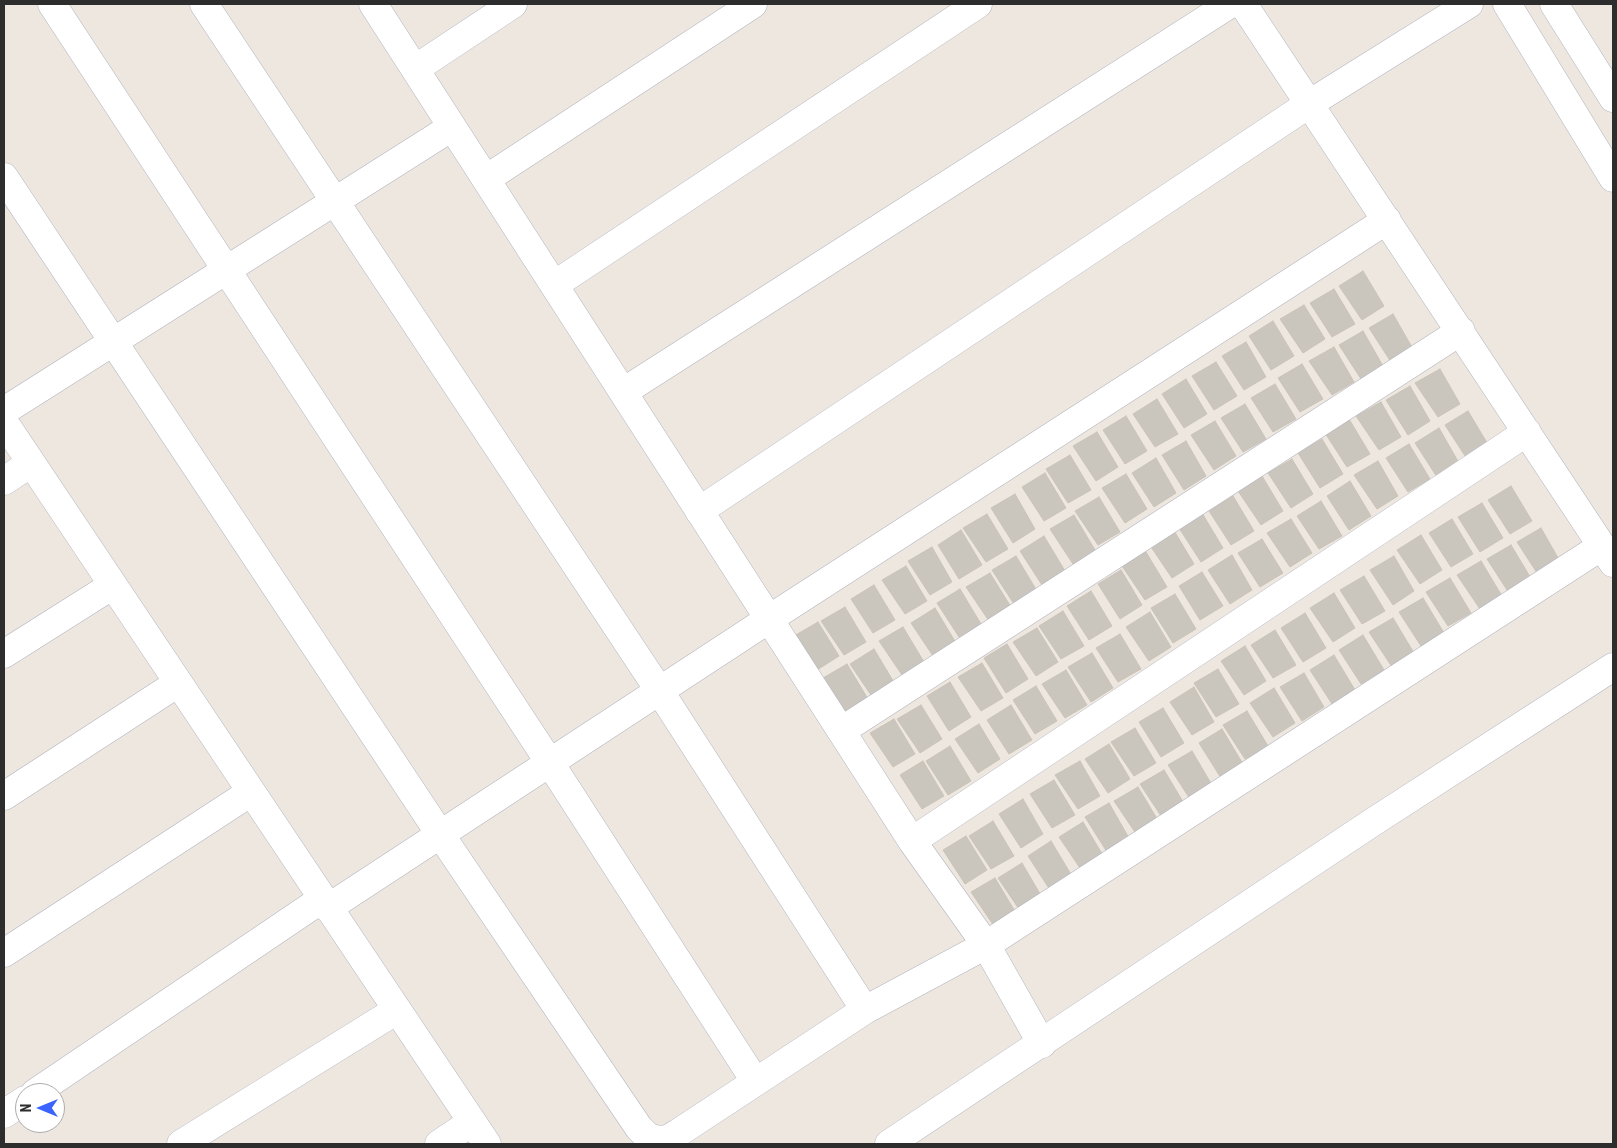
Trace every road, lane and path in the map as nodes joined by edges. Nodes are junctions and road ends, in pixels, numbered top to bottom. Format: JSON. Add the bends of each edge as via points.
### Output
{"nodes":[{"id":1,"x":52,"y":4,"type":"edge"},
{"id":2,"x":204,"y":4,"type":"edge"},
{"id":3,"x":373,"y":4,"type":"edge"},
{"id":4,"x":513,"y":4,"type":"edge"},
{"id":5,"x":753,"y":4,"type":"edge"},
{"id":6,"x":978,"y":4,"type":"edge"},
{"id":7,"x":1230,"y":4,"type":"edge"},
{"id":8,"x":1243,"y":4,"type":"edge"},
{"id":9,"x":1469,"y":4,"type":"edge"},
{"id":10,"x":1507,"y":4,"type":"edge"},
{"id":11,"x":1554,"y":4,"type":"edge"},
{"id":12,"x":415,"y":69,"type":"junction"},
{"id":13,"x":1613,"y":98,"type":"edge"},
{"id":14,"x":1309,"y":104,"type":"junction"},
{"id":15,"x":452,"y":127,"type":"junction"},
{"id":16,"x":4,"y":177,"type":"edge"},
{"id":17,"x":1613,"y":178,"type":"edge"},
{"id":18,"x":486,"y":179,"type":"junction"},
{"id":19,"x":335,"y":201,"type":"junction"},
{"id":20,"x":1387,"y":220,"type":"junction"},
{"id":21,"x":226,"y":270,"type":"junction"},
{"id":22,"x":554,"y":284,"type":"junction"},
{"id":23,"x":1461,"y":331,"type":"junction"},
{"id":24,"x":113,"y":342,"type":"junction"},
{"id":25,"x":623,"y":392,"type":"junction"},
{"id":26,"x":4,"y":411,"type":"edge"},
{"id":27,"x":4,"y":422,"type":"edge"},
{"id":28,"x":1527,"y":432,"type":"junction"},
{"id":29,"x":31,"y":463,"type":"junction"},
{"id":30,"x":4,"y":481,"type":"edge"},
{"id":31,"x":699,"y":511,"type":"junction"},
{"id":32,"x":1607,"y":555,"type":"edge"},
{"id":33,"x":113,"y":585,"type":"junction"},
{"id":34,"x":769,"y":619,"type":"junction"},
{"id":35,"x":4,"y":654,"type":"edge"},
{"id":36,"x":1613,"y":667,"type":"edge"},
{"id":37,"x":178,"y":683,"type":"junction"},
{"id":38,"x":660,"y":690,"type":"junction"},
{"id":39,"x":841,"y":731,"type":"junction"},
{"id":40,"x":550,"y":763,"type":"junction"},
{"id":41,"x":251,"y":792,"type":"junction"},
{"id":42,"x":4,"y":796,"type":"edge"},
{"id":43,"x":440,"y":834,"type":"junction"},
{"id":44,"x":912,"y":841,"type":"junction"},
{"id":45,"x":325,"y":903,"type":"junction"},
{"id":46,"x":986,"y":945,"type":"junction"},
{"id":47,"x":4,"y":952,"type":"edge"},
{"id":48,"x":398,"y":1010,"type":"junction"},
{"id":49,"x":865,"y":1010,"type":"junction"},
{"id":50,"x":1042,"y":1044,"type":"junction"},
{"id":51,"x":755,"y":1081,"type":"junction"},
{"id":52,"x":50,"y":1083,"type":"edge"},
{"id":53,"x":15,"y":1107,"type":"edge"},
{"id":54,"x":4,"y":1114,"type":"edge"},
{"id":55,"x":480,"y":1133,"type":"edge"},
{"id":56,"x":181,"y":1144,"type":"edge"},
{"id":57,"x":439,"y":1144,"type":"edge"},
{"id":58,"x":889,"y":1144,"type":"edge"}],
"edges":[{"from":1,"to":21,"type":"street"},
{"from":2,"to":19,"type":"street"},
{"from":3,"to":12,"type":"street"},
{"from":4,"to":12,"type":"street"},
{"from":5,"to":18,"type":"street"},
{"from":6,"to":22,"type":"street"},
{"from":7,"to":25,"type":"street"},
{"from":8,"to":14,"type":"street"},
{"from":9,"to":14,"type":"street"},
{"from":10,"to":17,"type":"street"},
{"from":11,"to":13,"type":"street"},
{"from":12,"to":15,"type":"street"},
{"from":14,"to":20,"type":"street"},
{"from":14,"to":31,"type":"street"},
{"from":15,"to":18,"type":"street"},
{"from":15,"to":19,"type":"street"},
{"from":16,"to":24,"type":"street"},
{"from":18,"to":22,"type":"street"},
{"from":19,"to":21,"type":"street"},
{"from":19,"to":38,"type":"street"},
{"from":20,"to":23,"type":"street"},
{"from":20,"to":34,"type":"street"},
{"from":21,"to":24,"type":"street"},
{"from":21,"to":40,"type":"street"},
{"from":22,"to":25,"type":"street"},
{"from":23,"to":28,"type":"street"},
{"from":23,"to":39,"type":"street"},
{"from":24,"to":26,"type":"street"},
{"from":24,"to":43,"type":"street"},
{"from":25,"to":31,"type":"street"},
{"from":27,"to":29,"type":"street"},
{"from":28,"to":32,"type":"street"},
{"from":28,"to":44,"type":"street"},
{"from":29,"to":30,"type":"street"},
{"from":29,"to":33,"type":"street"},
{"from":31,"to":34,"type":"street"},
{"from":32,"to":46,"type":"street"},
{"from":33,"to":35,"type":"street"},
{"from":33,"to":37,"type":"street"},
{"from":34,"to":38,"type":"street"},
{"from":34,"to":39,"type":"street"},
{"from":36,"to":50,"type":"street","via":[[1373,822]]},
{"from":37,"to":41,"type":"street"},
{"from":37,"to":42,"type":"street"},
{"from":38,"to":40,"type":"street"},
{"from":38,"to":49,"type":"street"},
{"from":39,"to":44,"type":"street"},
{"from":40,"to":43,"type":"street"},
{"from":40,"to":51,"type":"street"},
{"from":41,"to":45,"type":"street"},
{"from":41,"to":47,"type":"street"},
{"from":43,"to":45,"type":"street"},
{"from":43,"to":51,"type":"street","via":[[639,1128],[648,1136],[668,1139]]},
{"from":44,"to":46,"type":"street"},
{"from":45,"to":48,"type":"street"},
{"from":45,"to":52,"type":"street"},
{"from":46,"to":49,"type":"street"},
{"from":46,"to":50,"type":"street"},
{"from":48,"to":55,"type":"street"},
{"from":48,"to":56,"type":"street"},
{"from":49,"to":51,"type":"street"},
{"from":50,"to":58,"type":"street"},
{"from":53,"to":54,"type":"street"},
{"from":55,"to":57,"type":"street"}]}
